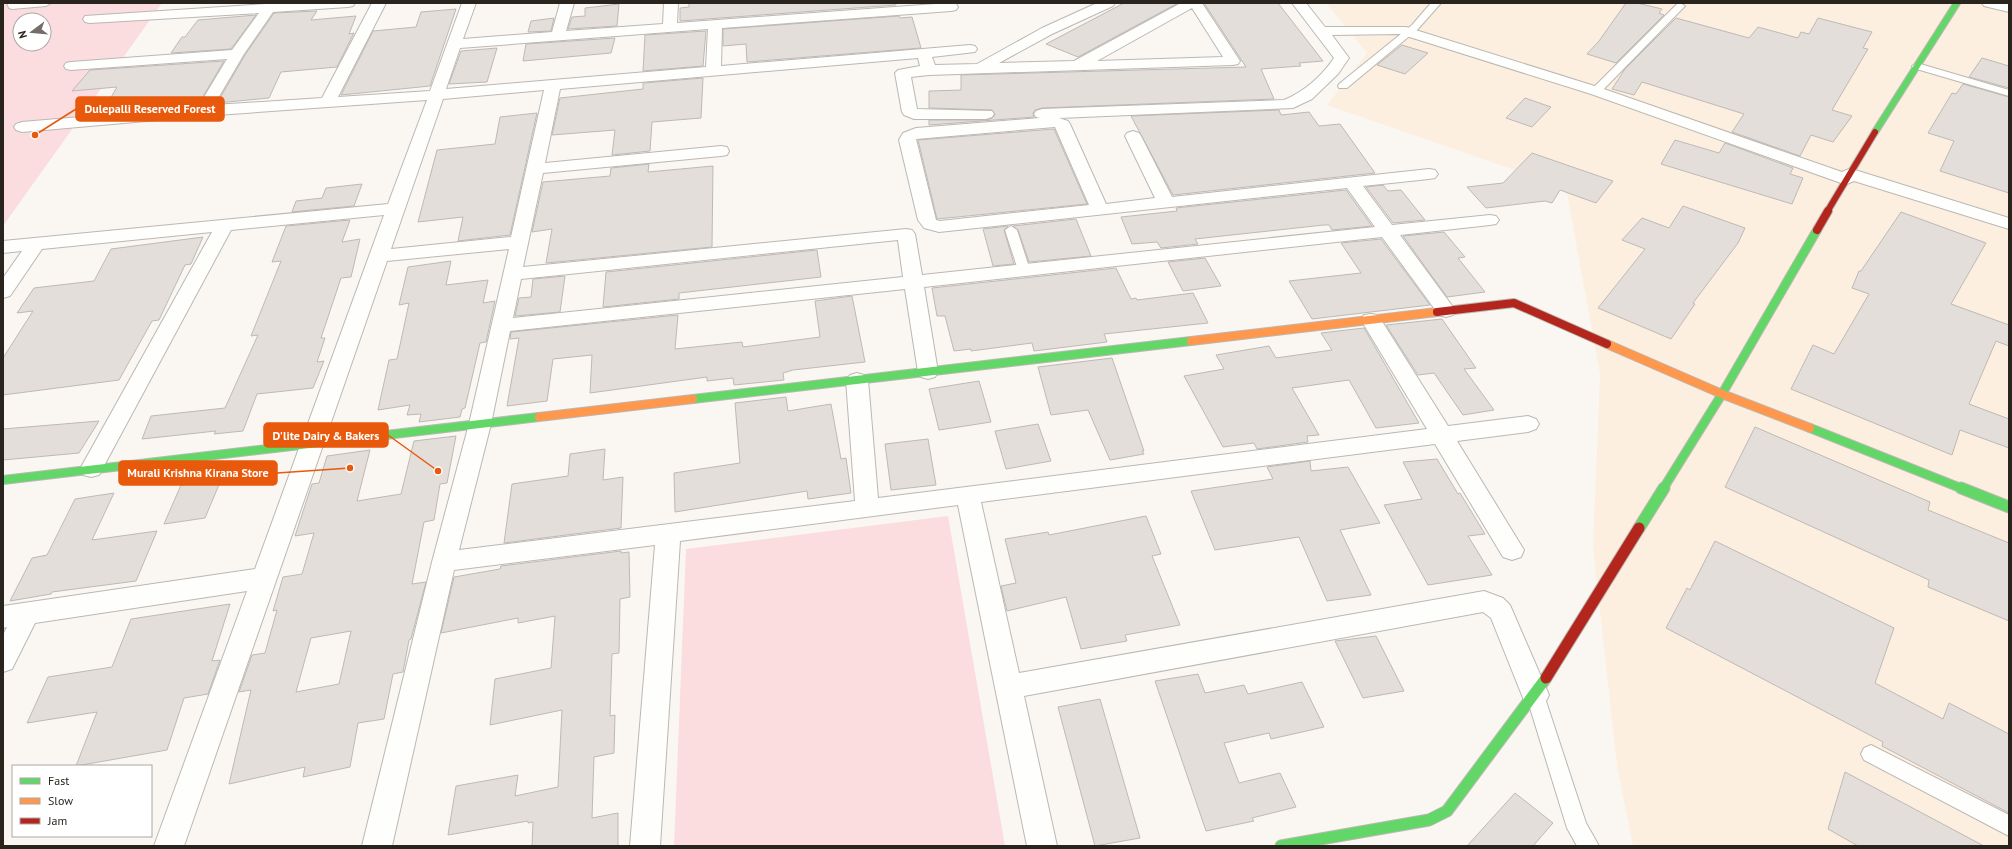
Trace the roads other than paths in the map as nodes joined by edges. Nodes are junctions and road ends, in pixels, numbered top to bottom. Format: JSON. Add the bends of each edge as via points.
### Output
{"nodes":[{"id":1,"x":12,"y":3,"type":"edge"},
{"id":2,"x":46,"y":3,"type":"edge"},
{"id":3,"x":348,"y":3,"type":"edge"},
{"id":4,"x":379,"y":3,"type":"edge"},
{"id":5,"x":469,"y":3,"type":"edge"},
{"id":6,"x":567,"y":3,"type":"edge"},
{"id":7,"x":671,"y":3,"type":"edge"},
{"id":8,"x":1108,"y":3,"type":"edge"},
{"id":9,"x":1191,"y":3,"type":"edge"},
{"id":10,"x":1195,"y":3,"type":"edge"},
{"id":11,"x":1299,"y":3,"type":"edge"},
{"id":12,"x":1436,"y":3,"type":"edge"},
{"id":13,"x":1957,"y":3,"type":"edge"},
{"id":14,"x":1989,"y":3,"type":"edge"},
{"id":15,"x":1680,"y":6,"type":"dead end"},
{"id":16,"x":951,"y":7,"type":"dead end"},
{"id":17,"x":269,"y":8,"type":"junction"},
{"id":18,"x":2009,"y":8,"type":"edge"},
{"id":19,"x":90,"y":19,"type":"dead end"},
{"id":20,"x":715,"y":25,"type":"junction"},
{"id":21,"x":670,"y":28,"type":"junction"},
{"id":22,"x":1320,"y":31,"type":"junction"},
{"id":23,"x":1408,"y":32,"type":"junction"},
{"id":24,"x":558,"y":36,"type":"junction"},
{"id":25,"x":454,"y":44,"type":"junction"},
{"id":26,"x":970,"y":49,"type":"dead end"},
{"id":27,"x":237,"y":54,"type":"junction"},
{"id":28,"x":924,"y":54,"type":"junction"},
{"id":29,"x":898,"y":56,"type":"junction"},
{"id":30,"x":71,"y":66,"type":"dead end"},
{"id":31,"x":1917,"y":66,"type":"junction"},
{"id":32,"x":1074,"y":67,"type":"junction"},
{"id":33,"x":980,"y":68,"type":"junction"},
{"id":34,"x":929,"y":70,"type":"junction"},
{"id":35,"x":713,"y":71,"type":"junction"},
{"id":36,"x":903,"y":73,"type":"junction"},
{"id":37,"x":553,"y":85,"type":"junction"},
{"id":38,"x":1343,"y":86,"type":"dead end"},
{"id":39,"x":1596,"y":91,"type":"junction"},
{"id":40,"x":2009,"y":93,"type":"edge"},
{"id":41,"x":436,"y":95,"type":"junction"},
{"id":42,"x":328,"y":102,"type":"junction"},
{"id":43,"x":204,"y":111,"type":"junction"},
{"id":44,"x":22,"y":126,"type":"dead end"},
{"id":45,"x":1133,"y":136,"type":"dead end"},
{"id":46,"x":721,"y":151,"type":"dead end"},
{"id":47,"x":535,"y":170,"type":"junction"},
{"id":48,"x":1429,"y":174,"type":"dead end"},
{"id":49,"x":1848,"y":176,"type":"junction"},
{"id":50,"x":1352,"y":183,"type":"junction"},
{"id":51,"x":1166,"y":202,"type":"junction"},
{"id":52,"x":396,"y":209,"type":"junction"},
{"id":53,"x":1100,"y":210,"type":"junction"},
{"id":54,"x":1490,"y":220,"type":"dead end"},
{"id":55,"x":2009,"y":224,"type":"edge"},
{"id":56,"x":226,"y":225,"type":"junction"},
{"id":57,"x":1011,"y":230,"type":"dead end"},
{"id":58,"x":1388,"y":231,"type":"junction"},
{"id":59,"x":519,"y":242,"type":"junction"},
{"id":60,"x":36,"y":244,"type":"junction"},
{"id":61,"x":3,"y":247,"type":"edge"},
{"id":62,"x":379,"y":256,"type":"junction"},
{"id":63,"x":1024,"y":270,"type":"junction"},
{"id":64,"x":512,"y":274,"type":"junction"},
{"id":65,"x":914,"y":282,"type":"junction"},
{"id":66,"x":3,"y":292,"type":"edge"},
{"id":67,"x":1446,"y":311,"type":"junction"},
{"id":68,"x":1371,"y":320,"type":"junction"},
{"id":69,"x":501,"y":326,"type":"junction"},
{"id":70,"x":928,"y":372,"type":"junction"},
{"id":71,"x":857,"y":380,"type":"junction"},
{"id":72,"x":1722,"y":394,"type":"junction"},
{"id":73,"x":480,"y":424,"type":"junction"},
{"id":74,"x":1528,"y":424,"type":"dead end"},
{"id":75,"x":1442,"y":435,"type":"junction"},
{"id":76,"x":312,"y":444,"type":"junction"},
{"id":77,"x":91,"y":469,"type":"junction"},
{"id":78,"x":3,"y":480,"type":"edge"},
{"id":79,"x":968,"y":495,"type":"junction"},
{"id":80,"x":2009,"y":507,"type":"edge"},
{"id":81,"x":867,"y":508,"type":"junction"},
{"id":82,"x":668,"y":533,"type":"junction"},
{"id":83,"x":1512,"y":550,"type":"dead end"},
{"id":84,"x":444,"y":562,"type":"junction"},
{"id":85,"x":265,"y":578,"type":"junction"},
{"id":86,"x":15,"y":615,"type":"edge"},
{"id":87,"x":3,"y":660,"type":"edge"},
{"id":88,"x":1008,"y":687,"type":"junction"},
{"id":89,"x":1535,"y":695,"type":"junction"},
{"id":90,"x":1871,"y":754,"type":"dead end"},
{"id":91,"x":2009,"y":826,"type":"edge"},
{"id":92,"x":169,"y":846,"type":"edge"},
{"id":93,"x":377,"y":846,"type":"edge"},
{"id":94,"x":644,"y":846,"type":"edge"},
{"id":95,"x":1042,"y":846,"type":"edge"},
{"id":96,"x":1281,"y":846,"type":"edge"},
{"id":97,"x":1589,"y":846,"type":"edge"}],
"edges":[{"from":1,"to":2,"type":"lane","via":[[12,6]]},
{"from":3,"to":17,"type":"street"},
{"from":4,"to":42,"type":"street"},
{"from":5,"to":25,"type":"street"},
{"from":6,"to":24,"type":"street"},
{"from":7,"to":21,"type":"street"},
{"from":8,"to":33,"type":"street","via":[[1047,31]]},
{"from":9,"to":32,"type":"street"},
{"from":10,"to":32,"type":"street","via":[[1233,61]]},
{"from":11,"to":22,"type":"street"},
{"from":12,"to":23,"type":"lane"},
{"from":13,"to":31,"type":"street"},
{"from":14,"to":18,"type":"street"},
{"from":15,"to":39,"type":"lane"},
{"from":16,"to":20,"type":"street"},
{"from":17,"to":19,"type":"street"},
{"from":17,"to":27,"type":"street"},
{"from":20,"to":21,"type":"street"},
{"from":20,"to":35,"type":"street"},
{"from":21,"to":24,"type":"street"},
{"from":22,"to":23,"type":"street"},
{"from":22,"to":36,"type":"street","via":[[1342,58],[1339,64],[1307,96],[1276,107],[914,114],[910,112]]},
{"from":23,"to":38,"type":"lane"},
{"from":23,"to":39,"type":"street"},
{"from":24,"to":25,"type":"street"},
{"from":25,"to":41,"type":"street"},
{"from":26,"to":28,"type":"street"},
{"from":27,"to":30,"type":"street"},
{"from":27,"to":43,"type":"street"},
{"from":28,"to":29,"type":"street"},
{"from":28,"to":34,"type":"street"},
{"from":29,"to":35,"type":"street"},
{"from":29,"to":36,"type":"street"},
{"from":31,"to":40,"type":"lane"},
{"from":31,"to":49,"type":"street"},
{"from":32,"to":33,"type":"street"},
{"from":33,"to":34,"type":"street"},
{"from":34,"to":36,"type":"street"},
{"from":35,"to":37,"type":"street"},
{"from":37,"to":41,"type":"street"},
{"from":37,"to":47,"type":"street"},
{"from":39,"to":49,"type":"street"},
{"from":41,"to":42,"type":"street"},
{"from":41,"to":52,"type":"street"},
{"from":42,"to":43,"type":"street"},
{"from":43,"to":44,"type":"street"},
{"from":45,"to":51,"type":"street"},
{"from":46,"to":47,"type":"street"},
{"from":47,"to":59,"type":"street"},
{"from":48,"to":50,"type":"street"},
{"from":49,"to":55,"type":"street"},
{"from":49,"to":72,"type":"street"},
{"from":50,"to":51,"type":"street"},
{"from":50,"to":58,"type":"street"},
{"from":51,"to":53,"type":"street"},
{"from":52,"to":56,"type":"street"},
{"from":52,"to":62,"type":"street"},
{"from":53,"to":53,"type":"street","via":[[1062,124],[1055,122],[916,133],[907,140],[930,224],[940,227]]},
{"from":54,"to":58,"type":"street"},
{"from":56,"to":60,"type":"street"},
{"from":56,"to":77,"type":"street"},
{"from":57,"to":63,"type":"lane"},
{"from":58,"to":63,"type":"street"},
{"from":58,"to":67,"type":"street"},
{"from":59,"to":62,"type":"street"},
{"from":59,"to":64,"type":"street"},
{"from":60,"to":61,"type":"street"},
{"from":60,"to":66,"type":"street"},
{"from":62,"to":76,"type":"street"},
{"from":63,"to":65,"type":"street"},
{"from":64,"to":65,"type":"street","via":[[906,234]]},
{"from":64,"to":69,"type":"street"},
{"from":65,"to":69,"type":"street"},
{"from":65,"to":70,"type":"street"},
{"from":67,"to":68,"type":"street"},
{"from":67,"to":72,"type":"street","via":[[1514,303]]},
{"from":68,"to":70,"type":"street"},
{"from":68,"to":75,"type":"street"},
{"from":69,"to":73,"type":"street"},
{"from":70,"to":71,"type":"street"},
{"from":71,"to":73,"type":"street"},
{"from":71,"to":81,"type":"street"},
{"from":72,"to":80,"type":"street"},
{"from":72,"to":89,"type":"street"},
{"from":73,"to":76,"type":"street"},
{"from":73,"to":84,"type":"street"},
{"from":74,"to":75,"type":"street"},
{"from":75,"to":79,"type":"street"},
{"from":75,"to":83,"type":"street"},
{"from":76,"to":77,"type":"street"},
{"from":76,"to":85,"type":"street"},
{"from":77,"to":78,"type":"street"},
{"from":79,"to":81,"type":"street"},
{"from":79,"to":88,"type":"street"},
{"from":81,"to":82,"type":"street"},
{"from":82,"to":84,"type":"street"},
{"from":82,"to":94,"type":"street"},
{"from":84,"to":93,"type":"street"},
{"from":85,"to":86,"type":"street"},
{"from":85,"to":92,"type":"street"},
{"from":86,"to":87,"type":"street"},
{"from":88,"to":89,"type":"street","via":[[1484,601],[1494,605],[1501,612]]},
{"from":88,"to":95,"type":"street"},
{"from":89,"to":96,"type":"street","via":[[1447,811],[1428,820]]},
{"from":89,"to":97,"type":"lane","via":[[1577,828]]},
{"from":90,"to":91,"type":"lane"}]}
